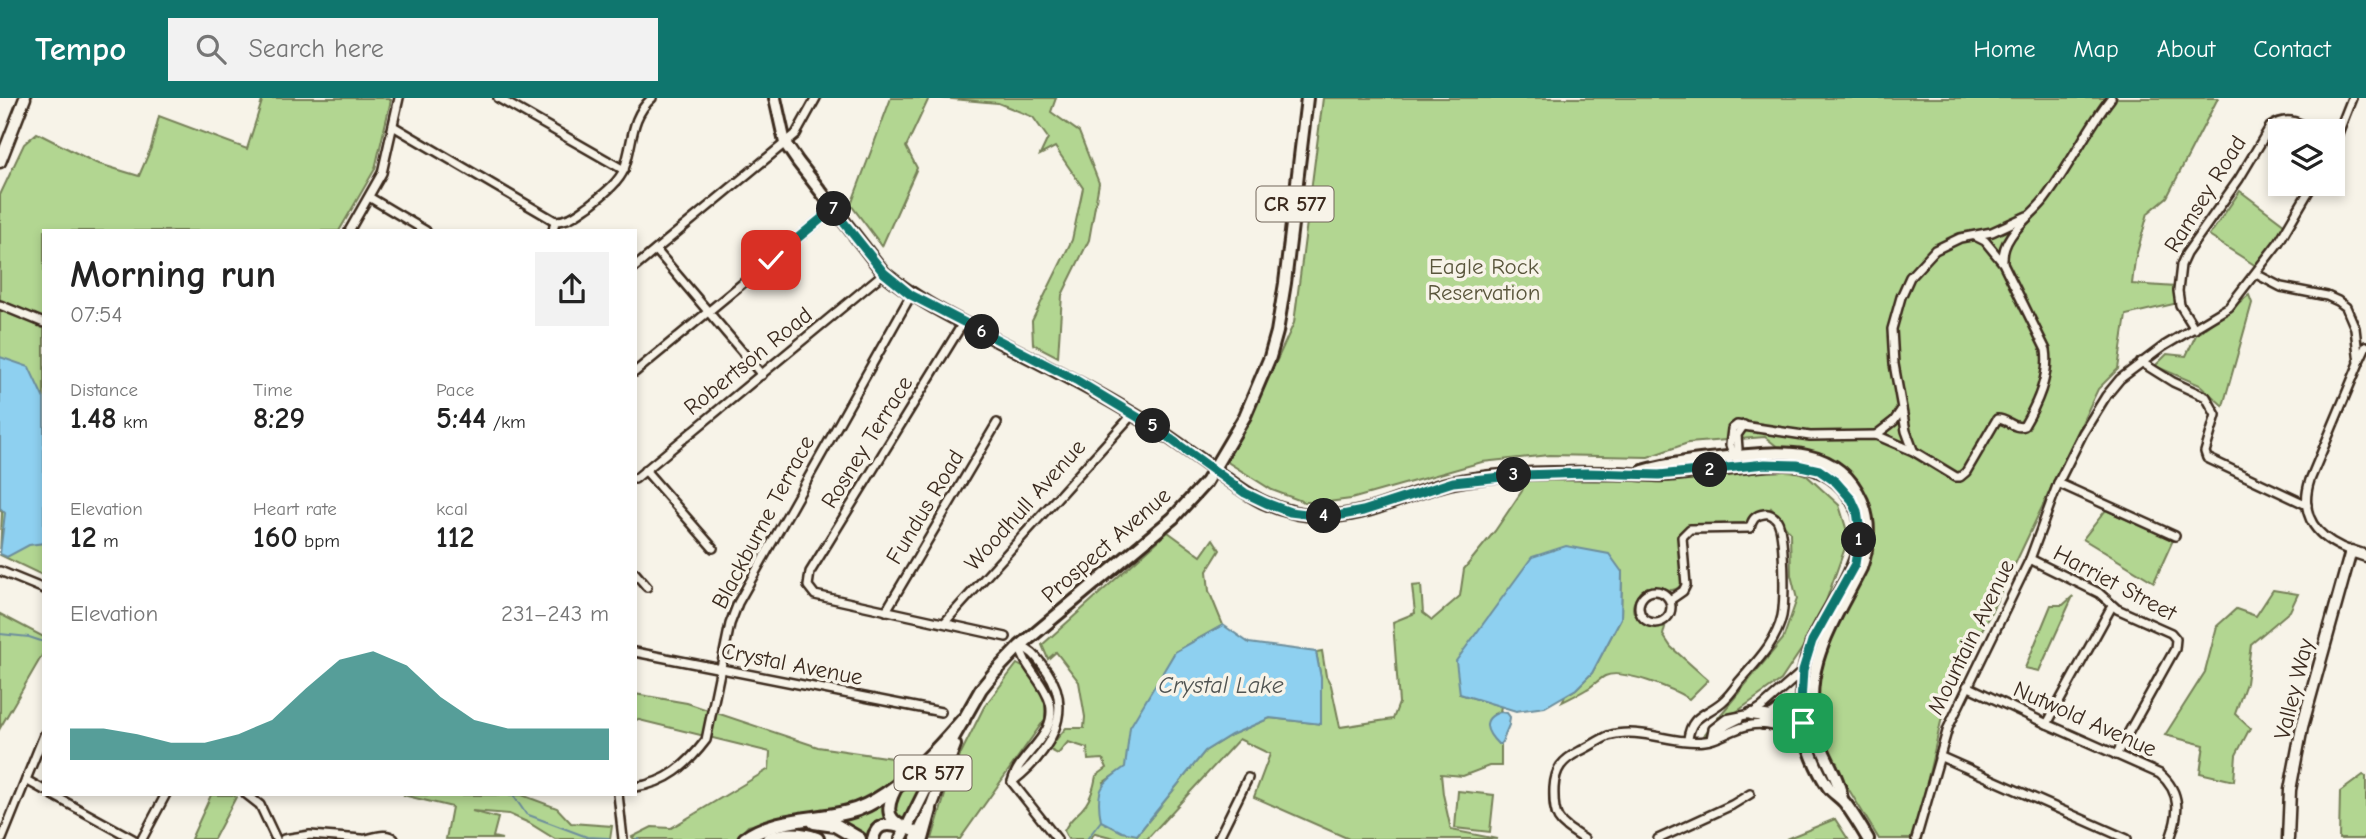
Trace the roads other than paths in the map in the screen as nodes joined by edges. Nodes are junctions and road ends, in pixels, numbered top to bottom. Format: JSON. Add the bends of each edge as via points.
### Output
{"nodes":[{"id":1,"x":25,"y":98,"type":"edge"},
{"id":2,"x":399,"y":98,"type":"edge"},
{"id":3,"x":652,"y":98,"type":"edge"},
{"id":4,"x":775,"y":98,"type":"edge"},
{"id":5,"x":816,"y":98,"type":"edge"},
{"id":6,"x":1307,"y":98,"type":"edge"},
{"id":7,"x":2111,"y":98,"type":"edge"},
{"id":8,"x":2353,"y":98,"type":"edge"},
{"id":9,"x":502,"y":99,"type":"edge"},
{"id":10,"x":2344,"y":119,"type":"edge"},
{"id":11,"x":393,"y":126,"type":"junction"},
{"id":12,"x":2268,"y":130,"type":"edge"},
{"id":13,"x":785,"y":143,"type":"junction"},
{"id":14,"x":0,"y":162,"type":"edge"},
{"id":15,"x":624,"y":170,"type":"junction"},
{"id":16,"x":2306,"y":196,"type":"edge"},
{"id":17,"x":369,"y":197,"type":"junction"},
{"id":18,"x":833,"y":209,"type":"junction"},
{"id":19,"x":2028,"y":216,"type":"junction"},
{"id":20,"x":555,"y":221,"type":"junction"},
{"id":21,"x":350,"y":229,"type":"edge"},
{"id":22,"x":423,"y":229,"type":"edge"},
{"id":23,"x":553,"y":229,"type":"edge"},
{"id":24,"x":1975,"y":236,"type":"junction"},
{"id":25,"x":656,"y":250,"type":"junction"},
{"id":26,"x":2003,"y":262,"type":"junction"},
{"id":27,"x":637,"y":265,"type":"edge"},
{"id":28,"x":884,"y":273,"type":"junction"},
{"id":29,"x":2256,"y":274,"type":"junction"},
{"id":30,"x":911,"y":295,"type":"junction"},
{"id":31,"x":0,"y":305,"type":"edge"},
{"id":32,"x":709,"y":312,"type":"junction"},
{"id":33,"x":42,"y":322,"type":"edge"},
{"id":34,"x":963,"y":323,"type":"junction"},
{"id":35,"x":2195,"y":328,"type":"junction"},
{"id":36,"x":2366,"y":346,"type":"edge"},
{"id":37,"x":2141,"y":362,"type":"junction"},
{"id":38,"x":2359,"y":363,"type":"junction"},
{"id":39,"x":637,"y":370,"type":"edge"},
{"id":40,"x":762,"y":375,"type":"junction"},
{"id":41,"x":1902,"y":406,"type":"junction"},
{"id":42,"x":1133,"y":414,"type":"junction"},
{"id":43,"x":998,"y":423,"type":"dead end"},
{"id":44,"x":1876,"y":435,"type":"junction"},
{"id":45,"x":1913,"y":451,"type":"junction"},
{"id":46,"x":1734,"y":456,"type":"junction"},
{"id":47,"x":1740,"y":467,"type":"junction"},
{"id":48,"x":645,"y":470,"type":"junction"},
{"id":49,"x":1214,"y":470,"type":"junction"},
{"id":50,"x":1690,"y":472,"type":"junction"},
{"id":51,"x":1637,"y":473,"type":"junction"},
{"id":52,"x":637,"y":476,"type":"edge"},
{"id":53,"x":2058,"y":483,"type":"junction"},
{"id":54,"x":2307,"y":505,"type":"junction"},
{"id":55,"x":2175,"y":537,"type":"dead end"},
{"id":56,"x":713,"y":548,"type":"dead end"},
{"id":57,"x":2351,"y":551,"type":"junction"},
{"id":58,"x":2366,"y":556,"type":"edge"},
{"id":59,"x":2030,"y":559,"type":"junction"},
{"id":60,"x":0,"y":571,"type":"edge"},
{"id":61,"x":637,"y":575,"type":"edge"},
{"id":62,"x":647,"y":587,"type":"dead end"},
{"id":63,"x":42,"y":588,"type":"edge"},
{"id":64,"x":1670,"y":600,"type":"junction"},
{"id":65,"x":2112,"y":606,"type":"junction"},
{"id":66,"x":886,"y":611,"type":"junction"},
{"id":67,"x":945,"y":622,"type":"junction"},
{"id":68,"x":1006,"y":637,"type":"dead end"},
{"id":69,"x":1020,"y":646,"type":"junction"},
{"id":70,"x":637,"y":652,"type":"edge"},
{"id":71,"x":1815,"y":665,"type":"junction"},
{"id":72,"x":719,"y":670,"type":"junction"},
{"id":73,"x":1803,"y":670,"type":"junction"},
{"id":74,"x":1968,"y":686,"type":"junction"},
{"id":75,"x":1801,"y":702,"type":"junction"},
{"id":76,"x":941,"y":712,"type":"dead end"},
{"id":77,"x":1748,"y":714,"type":"junction"},
{"id":78,"x":1774,"y":715,"type":"junction"},
{"id":79,"x":963,"y":720,"type":"junction"},
{"id":80,"x":1763,"y":723,"type":"junction"},
{"id":81,"x":1803,"y":723,"type":"junction"},
{"id":82,"x":2047,"y":724,"type":"junction"},
{"id":83,"x":1688,"y":739,"type":"junction"},
{"id":84,"x":1712,"y":739,"type":"junction"},
{"id":85,"x":42,"y":740,"type":"edge"},
{"id":86,"x":1809,"y":748,"type":"junction"},
{"id":87,"x":2116,"y":755,"type":"junction"},
{"id":88,"x":1939,"y":756,"type":"junction"},
{"id":89,"x":1248,"y":778,"type":"dead end"},
{"id":90,"x":26,"y":780,"type":"junction"},
{"id":91,"x":1838,"y":782,"type":"junction"},
{"id":92,"x":897,"y":785,"type":"junction"},
{"id":93,"x":637,"y":787,"type":"edge"},
{"id":94,"x":42,"y":789,"type":"edge"},
{"id":95,"x":1750,"y":794,"type":"dead end"},
{"id":96,"x":55,"y":796,"type":"edge"},
{"id":97,"x":165,"y":796,"type":"edge"},
{"id":98,"x":249,"y":796,"type":"edge"},
{"id":99,"x":618,"y":796,"type":"edge"},
{"id":100,"x":1842,"y":799,"type":"junction"},
{"id":101,"x":930,"y":810,"type":"joint"},
{"id":102,"x":794,"y":820,"type":"junction"},
{"id":103,"x":903,"y":834,"type":"edge"},
{"id":104,"x":919,"y":837,"type":"edge"},
{"id":105,"x":2,"y":839,"type":"edge"},
{"id":106,"x":133,"y":839,"type":"edge"},
{"id":107,"x":142,"y":839,"type":"edge"},
{"id":108,"x":276,"y":839,"type":"edge"},
{"id":109,"x":284,"y":839,"type":"edge"},
{"id":110,"x":364,"y":839,"type":"edge"},
{"id":111,"x":394,"y":839,"type":"edge"},
{"id":112,"x":622,"y":839,"type":"edge"},
{"id":113,"x":745,"y":839,"type":"edge"},
{"id":114,"x":769,"y":839,"type":"edge"},
{"id":115,"x":817,"y":839,"type":"edge"},
{"id":116,"x":859,"y":839,"type":"edge"},
{"id":117,"x":873,"y":839,"type":"edge"},
{"id":118,"x":1057,"y":839,"type":"edge"},
{"id":119,"x":1217,"y":839,"type":"edge"},
{"id":120,"x":1584,"y":839,"type":"edge"},
{"id":121,"x":1658,"y":839,"type":"edge"},
{"id":122,"x":1868,"y":839,"type":"edge"},
{"id":123,"x":1916,"y":839,"type":"edge"},
{"id":124,"x":2127,"y":839,"type":"edge"},
{"id":125,"x":2170,"y":839,"type":"edge"},
{"id":126,"x":2288,"y":839,"type":"edge"}],
"edges":[{"from":1,"to":14,"type":"street"},
{"from":2,"to":11,"type":"street"},
{"from":3,"to":15,"type":"street","via":[[638,113]]},
{"from":4,"to":13,"type":"main road"},
{"from":5,"to":13,"type":"street","via":[[802,128]]},
{"from":6,"to":49,"type":"main road","name":"Prospect Avenue","number":"CR 577","via":[[1286,283],[1274,345],[1250,407]]},
{"from":7,"to":19,"type":"street","via":[[2046,198]]},
{"from":8,"to":10,"type":"street"},
{"from":9,"to":15,"type":"street"},
{"from":11,"to":17,"type":"street","via":[[382,173]]},
{"from":11,"to":20,"type":"street"},
{"from":12,"to":35,"type":"street","name":"Ramsey Road","via":[[2181,265],[2180,305]]},
{"from":13,"to":18,"type":"main road"},
{"from":13,"to":25,"type":"street"},
{"from":15,"to":20,"type":"street","via":[[578,214]]},
{"from":16,"to":29,"type":"street","name":"Mountain Avenue"},
{"from":17,"to":21,"type":"street"},
{"from":17,"to":22,"type":"street"},
{"from":18,"to":28,"type":"main road"},
{"from":18,"to":32,"type":"street"},
{"from":19,"to":24,"type":"street"},
{"from":19,"to":26,"type":"street","via":[[2005,247]]},
{"from":20,"to":23,"type":"street"},
{"from":24,"to":26,"type":"street"},
{"from":24,"to":41,"type":"street","via":[[1935,250],[1910,277],[1901,297],[1892,346]]},
{"from":25,"to":27,"type":"street"},
{"from":25,"to":32,"type":"street"},
{"from":26,"to":45,"type":"street","via":[[2046,350],[2047,365],[2032,410],[2021,428],[2003,419],[1994,421],[1960,477]]},
{"from":28,"to":30,"type":"main road"},
{"from":28,"to":40,"type":"street","name":"Robertson Road"},
{"from":29,"to":35,"type":"street","name":"Mountain Avenue","via":[[2229,307]]},
{"from":29,"to":38,"type":"street","via":[[2281,288],[2338,300],[2355,328]]},
{"from":30,"to":34,"type":"main road"},
{"from":30,"to":72,"type":"street","name":"Blackburne Terrace","via":[[738,603]]},
{"from":31,"to":33,"type":"street"},
{"from":32,"to":39,"type":"street"},
{"from":32,"to":40,"type":"street"},
{"from":34,"to":42,"type":"main road"},
{"from":34,"to":66,"type":"street","name":"Rosney Terrace","via":[[810,572],[808,586],[815,595]]},
{"from":35,"to":37,"type":"street","name":"Mountain Avenue"},
{"from":36,"to":38,"type":"street"},
{"from":37,"to":53,"type":"street","name":"Mountain Avenue","via":[[2106,396]]},
{"from":37,"to":54,"type":"street","via":[[2206,397],[2216,415],[2207,458]]},
{"from":38,"to":54,"type":"street","via":[[2310,480]]},
{"from":40,"to":48,"type":"street","name":"Robertson Road"},
{"from":41,"to":44,"type":"street","via":[[1894,421]]},
{"from":41,"to":45,"type":"street"},
{"from":42,"to":49,"type":"main road"},
{"from":42,"to":67,"type":"street","name":"Woodhull Avenue"},
{"from":43,"to":66,"type":"street","name":"Fundus Road"},
{"from":44,"to":45,"type":"street"},
{"from":44,"to":46,"type":"street","via":[[1810,436],[1737,425],[1730,445]]},
{"from":46,"to":47,"type":"main road"},
{"from":46,"to":50,"type":"main road","via":[[1731,461],[1698,466]]},
{"from":46,"to":51,"type":"main road"},
{"from":46,"to":71,"type":"main road","via":[[1794,453],[1827,462],[1852,484],[1865,510],[1869,525],[1866,554]]},
{"from":47,"to":50,"type":"main road"},
{"from":47,"to":73,"type":"main road","via":[[1797,465],[1819,470],[1836,482],[1857,511],[1860,532],[1855,564],[1812,641]]},
{"from":48,"to":52,"type":"street","name":"Robertson Road"},
{"from":48,"to":56,"type":"street"},
{"from":49,"to":51,"type":"main road","via":[[1266,503],[1322,516],[1363,511],[1453,482],[1545,473]]},
{"from":49,"to":69,"type":"main road","name":"Prospect Avenue","number":"CR 577","via":[[1173,518]]},
{"from":50,"to":51,"type":"main road"},
{"from":53,"to":55,"type":"street"},
{"from":53,"to":59,"type":"street","name":"Mountain Avenue"},
{"from":54,"to":57,"type":"street","via":[[2317,530],[2333,544]]},
{"from":57,"to":58,"type":"street"},
{"from":57,"to":126,"type":"street","name":"Valley Way","via":[[2302,727],[2290,790]]},
{"from":59,"to":65,"type":"street","name":"Harriet Street","via":[[2099,593]]},
{"from":59,"to":74,"type":"street","name":"Mountain Avenue"},
{"from":60,"to":63,"type":"street"},
{"from":61,"to":62,"type":"street"},
{"from":64,"to":64,"type":"street","via":[[1661,592],[1649,593],[1640,601],[1641,614],[1650,622],[1662,621],[1670,613]]},
{"from":64,"to":83,"type":"street","via":[[1686,585],[1685,532],[1750,528],[1762,514],[1779,522],[1783,584],[1778,628],[1771,644],[1723,702],[1694,720]]},
{"from":65,"to":82,"type":"street"},
{"from":65,"to":87,"type":"street","name":"Harriet Street","via":[[2171,633],[2177,643]]},
{"from":66,"to":67,"type":"street"},
{"from":67,"to":68,"type":"street"},
{"from":69,"to":79,"type":"main road","name":"Prospect Avenue","number":"CR 577","via":[[981,689]]},
{"from":69,"to":118,"type":"street","via":[[1023,658],[1041,680],[1051,713],[1050,725],[1015,770],[1012,782]]},
{"from":70,"to":72,"type":"street","name":"Crystal Avenue"},
{"from":71,"to":75,"type":"main road"},
{"from":71,"to":91,"type":"main road","via":[[1814,721]]},
{"from":72,"to":76,"type":"street","name":"Crystal Avenue"},
{"from":72,"to":93,"type":"street","name":"Blackburne Terrace","via":[[706,740],[666,779]]},
{"from":73,"to":75,"type":"main road"},
{"from":73,"to":77,"type":"street","via":[[1772,701]]},
{"from":74,"to":82,"type":"street","name":"Nutwold Avenue"},
{"from":74,"to":88,"type":"street","name":"Mountain Avenue"},
{"from":75,"to":78,"type":"main road"},
{"from":75,"to":81,"type":"main road"},
{"from":77,"to":78,"type":"main road"},
{"from":77,"to":84,"type":"street"},
{"from":78,"to":80,"type":"main road"},
{"from":78,"to":81,"type":"main road"},
{"from":79,"to":92,"type":"highway","via":[[936,752]]},
{"from":79,"to":101,"type":"main road","name":"Prospect Avenue","number":"CR 577"},
{"from":79,"to":103,"type":"main road","name":"Prospect Avenue","number":"CR 577"},
{"from":80,"to":84,"type":"street"},
{"from":80,"to":86,"type":"street","via":[[1782,728]]},
{"from":81,"to":86,"type":"main road"},
{"from":81,"to":91,"type":"main road","via":[[1827,773]]},
{"from":82,"to":87,"type":"street","name":"Nutwold Avenue"},
{"from":83,"to":84,"type":"street"},
{"from":83,"to":120,"type":"street","via":[[1630,733],[1609,736],[1569,757],[1555,773],[1553,811],[1563,825]]},
{"from":85,"to":90,"type":"street"},
{"from":86,"to":100,"type":"main road","via":[[1831,790]]},
{"from":87,"to":125,"type":"street","name":"Nutwold Avenue","via":[[2160,774],[2172,787],[2178,812]]},
{"from":88,"to":123,"type":"street","name":"Mountain Avenue"},
{"from":88,"to":124,"type":"street"},
{"from":89,"to":119,"type":"street"},
{"from":90,"to":94,"type":"street"},
{"from":90,"to":105,"type":"street"},
{"from":91,"to":100,"type":"main road"},
{"from":92,"to":102,"type":"highway","via":[[861,809]]},
{"from":92,"to":103,"type":"main road","via":[[889,815]]},
{"from":95,"to":121,"type":"street"},
{"from":96,"to":106,"type":"street"},
{"from":97,"to":107,"type":"street"},
{"from":98,"to":108,"type":"street","via":[[260,805]]},
{"from":99,"to":112,"type":"street"},
{"from":100,"to":122,"type":"main road"},
{"from":101,"to":104,"type":"highway"},
{"from":102,"to":113,"type":"highway"},
{"from":102,"to":116,"type":"highway","via":[[835,825]]},
{"from":103,"to":104,"type":"main road"},
{"from":103,"to":117,"type":"main road","via":[[886,825],[875,830]]},
{"from":109,"to":110,"type":"street","via":[[310,835]]},
{"from":110,"to":111,"type":"street","via":[[384,835]]},
{"from":114,"to":115,"type":"highway","via":[[796,834]]}]}
